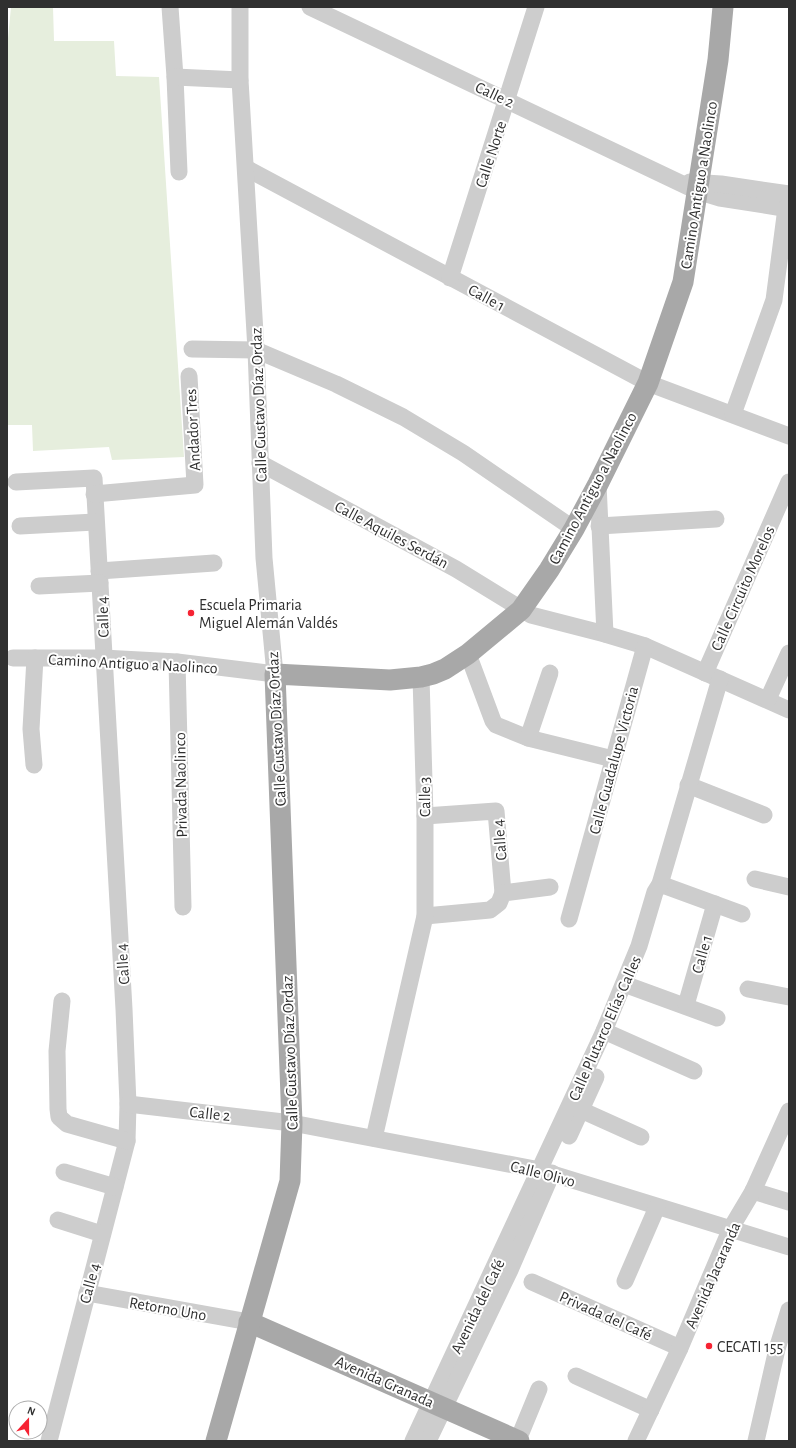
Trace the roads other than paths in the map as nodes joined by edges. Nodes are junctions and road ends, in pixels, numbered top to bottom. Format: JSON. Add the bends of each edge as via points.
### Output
{"nodes":[{"id":1,"x":170,"y":7,"type":"edge"},
{"id":2,"x":240,"y":7,"type":"edge"},
{"id":3,"x":310,"y":7,"type":"edge"},
{"id":4,"x":536,"y":7,"type":"edge"},
{"id":5,"x":722,"y":7,"type":"edge"},
{"id":6,"x":175,"y":77,"type":"junction"},
{"id":7,"x":240,"y":80,"type":"junction"},
{"id":8,"x":508,"y":100,"type":"junction"},
{"id":9,"x":246,"y":168,"type":"junction"},
{"id":10,"x":179,"y":172,"type":"dead end"},
{"id":11,"x":691,"y":185,"type":"junction"},
{"id":12,"x":788,"y":198,"type":"edge"},
{"id":13,"x":450,"y":278,"type":"junction"},
{"id":14,"x":192,"y":349,"type":"dead end"},
{"id":15,"x":256,"y":350,"type":"junction"},
{"id":16,"x":189,"y":376,"type":"dead end"},
{"id":17,"x":648,"y":382,"type":"junction"},
{"id":18,"x":733,"y":414,"type":"junction"},
{"id":19,"x":789,"y":436,"type":"edge"},
{"id":20,"x":260,"y":463,"type":"junction"},
{"id":21,"x":16,"y":482,"type":"dead end"},
{"id":22,"x":789,"y":482,"type":"edge"},
{"id":23,"x":598,"y":484,"type":"junction"},
{"id":24,"x":94,"y":486,"type":"junction"},
{"id":25,"x":785,"y":503,"type":"edge"},
{"id":26,"x":716,"y":519,"type":"dead end"},
{"id":27,"x":95,"y":522,"type":"junction"},
{"id":28,"x":20,"y":526,"type":"dead end"},
{"id":29,"x":599,"y":526,"type":"junction"},
{"id":30,"x":574,"y":529,"type":"junction"},
{"id":31,"x":214,"y":563,"type":"dead end"},
{"id":32,"x":100,"y":577,"type":"junction"},
{"id":33,"x":39,"y":586,"type":"dead end"},
{"id":34,"x":521,"y":610,"type":"junction"},
{"id":35,"x":605,"y":634,"type":"junction"},
{"id":36,"x":645,"y":646,"type":"junction"},
{"id":37,"x":789,"y":653,"type":"edge"},
{"id":38,"x":468,"y":654,"type":"junction"},
{"id":39,"x":13,"y":658,"type":"dead end"},
{"id":40,"x":35,"y":658,"type":"junction"},
{"id":41,"x":103,"y":658,"type":"junction"},
{"id":42,"x":178,"y":662,"type":"junction"},
{"id":43,"x":550,"y":673,"type":"dead end"},
{"id":44,"x":275,"y":674,"type":"junction"},
{"id":45,"x":712,"y":676,"type":"junction"},
{"id":46,"x":421,"y":678,"type":"junction"},
{"id":47,"x":768,"y":699,"type":"junction"},
{"id":48,"x":789,"y":710,"type":"edge"},
{"id":49,"x":528,"y":738,"type":"junction"},
{"id":50,"x":613,"y":759,"type":"junction"},
{"id":51,"x":34,"y":765,"type":"dead end"},
{"id":52,"x":688,"y":785,"type":"junction"},
{"id":53,"x":425,"y":816,"type":"junction"},
{"id":54,"x":764,"y":816,"type":"dead end"},
{"id":55,"x":755,"y":880,"type":"dead end"},
{"id":56,"x":660,"y":884,"type":"junction"},
{"id":57,"x":550,"y":887,"type":"dead end"},
{"id":58,"x":789,"y":887,"type":"edge"},
{"id":59,"x":503,"y":893,"type":"junction"},
{"id":60,"x":715,"y":904,"type":"junction"},
{"id":61,"x":182,"y":908,"type":"dead end"},
{"id":62,"x":742,"y":914,"type":"dead end"},
{"id":63,"x":424,"y":916,"type":"junction"},
{"id":64,"x":570,"y":919,"type":"dead end"},
{"id":65,"x":629,"y":985,"type":"junction"},
{"id":66,"x":748,"y":989,"type":"dead end"},
{"id":67,"x":789,"y":997,"type":"edge"},
{"id":68,"x":62,"y":1001,"type":"dead end"},
{"id":69,"x":686,"y":1005,"type":"junction"},
{"id":70,"x":717,"y":1018,"type":"dead end"},
{"id":71,"x":610,"y":1033,"type":"junction"},
{"id":72,"x":694,"y":1071,"type":"dead end"},
{"id":73,"x":128,"y":1104,"type":"junction"},
{"id":74,"x":581,"y":1110,"type":"junction"},
{"id":75,"x":789,"y":1111,"type":"edge"},
{"id":76,"x":292,"y":1123,"type":"junction"},
{"id":77,"x":641,"y":1137,"type":"dead end"},
{"id":78,"x":374,"y":1138,"type":"junction"},
{"id":79,"x":127,"y":1141,"type":"junction"},
{"id":80,"x":64,"y":1172,"type":"dead end"},
{"id":81,"x":546,"y":1172,"type":"junction"},
{"id":82,"x":115,"y":1187,"type":"junction"},
{"id":83,"x":753,"y":1191,"type":"junction"},
{"id":84,"x":789,"y":1202,"type":"edge"},
{"id":85,"x":657,"y":1207,"type":"junction"},
{"id":86,"x":58,"y":1220,"type":"dead end"},
{"id":87,"x":731,"y":1228,"type":"junction"},
{"id":88,"x":102,"y":1234,"type":"junction"},
{"id":89,"x":789,"y":1247,"type":"edge"},
{"id":90,"x":625,"y":1281,"type":"dead end"},
{"id":91,"x":532,"y":1282,"type":"dead end"},
{"id":92,"x":87,"y":1293,"type":"junction"},
{"id":93,"x":789,"y":1310,"type":"edge"},
{"id":94,"x":249,"y":1322,"type":"junction"},
{"id":95,"x":680,"y":1348,"type":"junction"},
{"id":96,"x":783,"y":1351,"type":"edge"},
{"id":97,"x":576,"y":1376,"type":"dead end"},
{"id":98,"x":539,"y":1388,"type":"dead end"},
{"id":99,"x":437,"y":1404,"type":"junction"},
{"id":100,"x":651,"y":1410,"type":"junction"},
{"id":101,"x":49,"y":1441,"type":"edge"},
{"id":102,"x":216,"y":1441,"type":"edge"},
{"id":103,"x":413,"y":1441,"type":"edge"},
{"id":104,"x":428,"y":1441,"type":"edge"},
{"id":105,"x":518,"y":1441,"type":"edge"},
{"id":106,"x":636,"y":1441,"type":"edge"},
{"id":107,"x":756,"y":1441,"type":"edge"}],
"edges":[{"from":1,"to":6,"type":"street"},
{"from":2,"to":7,"type":"street","name":"Calle Gustavo Díaz Ordaz"},
{"from":3,"to":8,"type":"street","name":"Calle 2"},
{"from":4,"to":8,"type":"street","name":"Calle Norte"},
{"from":5,"to":11,"type":"main road","name":"Camino Antiguo a Naolinco","via":[[718,60]]},
{"from":6,"to":7,"type":"street"},
{"from":6,"to":10,"type":"street"},
{"from":7,"to":9,"type":"street","name":"Calle Gustavo Díaz Ordaz"},
{"from":8,"to":11,"type":"street","name":"Calle 2"},
{"from":8,"to":13,"type":"street","name":"Calle Norte"},
{"from":9,"to":13,"type":"street","name":"Calle 1"},
{"from":9,"to":15,"type":"street","name":"Calle Gustavo Díaz Ordaz"},
{"from":11,"to":12,"type":"street","name":"Calle 2","via":[[720,198]]},
{"from":11,"to":17,"type":"main road","name":"Camino Antiguo a Naolinco","via":[[683,282]]},
{"from":12,"to":18,"type":"street","via":[[774,300]]},
{"from":13,"to":17,"type":"street","name":"Calle 1"},
{"from":14,"to":15,"type":"street"},
{"from":15,"to":20,"type":"street","name":"Calle Gustavo Díaz Ordaz"},
{"from":15,"to":30,"type":"street","via":[[336,384],[403,417],[463,453]]},
{"from":16,"to":24,"type":"street","name":"Andador Tres","via":[[195,485]]},
{"from":17,"to":18,"type":"street","name":"Calle 1"},
{"from":17,"to":23,"type":"main road","name":"Camino Antiguo a Naolinco"},
{"from":18,"to":19,"type":"street","name":"Calle 1"},
{"from":20,"to":34,"type":"street","name":"Calle Aquiles Serdán","via":[[456,569]]},
{"from":20,"to":44,"type":"street","name":"Calle Gustavo Díaz Ordaz","via":[[264,558]]},
{"from":21,"to":24,"type":"street"},
{"from":22,"to":25,"type":"street","name":"Calle Circuito Morelos"},
{"from":23,"to":29,"type":"street"},
{"from":23,"to":30,"type":"main road","name":"Camino Antiguo a Naolinco"},
{"from":24,"to":27,"type":"street","name":"Calle 4"},
{"from":25,"to":45,"type":"street","name":"Calle Circuito Morelos"},
{"from":26,"to":29,"type":"street"},
{"from":27,"to":28,"type":"street"},
{"from":27,"to":32,"type":"street","name":"Calle 4"},
{"from":29,"to":35,"type":"street"},
{"from":30,"to":34,"type":"main road","name":"Camino Antiguo a Naolinco"},
{"from":31,"to":32,"type":"street"},
{"from":32,"to":33,"type":"street"},
{"from":32,"to":41,"type":"street","name":"Calle 4"},
{"from":34,"to":35,"type":"street","name":"Calle Aquiles Serdán","via":[[540,618]]},
{"from":34,"to":38,"type":"main road","name":"Camino Antiguo a Naolinco"},
{"from":35,"to":36,"type":"street","name":"Calle Aquiles Serdán"},
{"from":36,"to":45,"type":"street","name":"Calle Aquiles Serdán"},
{"from":36,"to":50,"type":"street","name":"Calle Guadalupe Victoria"},
{"from":37,"to":47,"type":"street"},
{"from":38,"to":46,"type":"main road","name":"Camino Antiguo a Naolinco","via":[[445,669]]},
{"from":38,"to":49,"type":"street","via":[[493,721],[500,728]]},
{"from":39,"to":40,"type":"street","name":"Camino Antiguo a Naolinco"},
{"from":40,"to":41,"type":"street","name":"Camino Antiguo a Naolinco"},
{"from":40,"to":51,"type":"street","via":[[31,729]]},
{"from":41,"to":42,"type":"street","name":"Camino Antiguo a Naolinco"},
{"from":41,"to":73,"type":"street","name":"Calle 4"},
{"from":42,"to":44,"type":"street","name":"Camino Antiguo a Naolinco"},
{"from":42,"to":61,"type":"street","name":"Privada Naolinco"},
{"from":43,"to":49,"type":"street"},
{"from":44,"to":46,"type":"main road","name":"Camino Antiguo a Naolinco","via":[[390,680]]},
{"from":44,"to":76,"type":"main road","name":"Calle Gustavo Díaz Ordaz"},
{"from":45,"to":47,"type":"street","name":"Calle Aquiles Serdán"},
{"from":45,"to":52,"type":"street","name":"Calle Plutarco Elías Calles"},
{"from":46,"to":53,"type":"street","name":"Calle 3"},
{"from":47,"to":48,"type":"street","name":"Calle Aquiles Serdán"},
{"from":49,"to":50,"type":"street"},
{"from":50,"to":64,"type":"street","name":"Calle Guadalupe Victoria"},
{"from":52,"to":54,"type":"street"},
{"from":52,"to":56,"type":"street","name":"Calle Plutarco Elías Calles"},
{"from":53,"to":59,"type":"street","name":"Calle 4","via":[[496,811]]},
{"from":53,"to":63,"type":"street","name":"Calle 3"},
{"from":55,"to":58,"type":"street"},
{"from":56,"to":60,"type":"street"},
{"from":56,"to":65,"type":"street","name":"Calle Plutarco Elías Calles","via":[[654,892]]},
{"from":57,"to":59,"type":"street"},
{"from":59,"to":63,"type":"street","via":[[499,903],[490,910]]},
{"from":60,"to":62,"type":"street"},
{"from":60,"to":69,"type":"street","name":"Calle 1"},
{"from":63,"to":78,"type":"street","name":"Calle 3"},
{"from":65,"to":69,"type":"street"},
{"from":65,"to":71,"type":"street","name":"Calle Plutarco Elías Calles"},
{"from":66,"to":67,"type":"street"},
{"from":68,"to":79,"type":"street","via":[[57,1051],[60,1117],[67,1124]]},
{"from":69,"to":70,"type":"street"},
{"from":71,"to":72,"type":"street"},
{"from":71,"to":74,"type":"street","name":"Calle Plutarco Elías Calles"},
{"from":71,"to":81,"type":"street","name":"Calle Plutarco Elías Calles"},
{"from":73,"to":76,"type":"street","name":"Calle 2"},
{"from":73,"to":79,"type":"street","name":"Calle 4"},
{"from":74,"to":77,"type":"street"},
{"from":74,"to":81,"type":"street","name":"Calle Plutarco Elías Calles"},
{"from":75,"to":83,"type":"street","name":"Avenida Jacaranda"},
{"from":76,"to":78,"type":"street","name":"Calle Olivo"},
{"from":76,"to":94,"type":"main road","name":"Calle Gustavo Díaz Ordaz","via":[[290,1181]]},
{"from":78,"to":81,"type":"street","name":"Calle Olivo"},
{"from":79,"to":82,"type":"street","name":"Calle 4"},
{"from":80,"to":82,"type":"street"},
{"from":81,"to":85,"type":"street","name":"Calle Olivo"},
{"from":81,"to":99,"type":"street","name":"Avenida del Café"},
{"from":82,"to":88,"type":"street","name":"Calle 4"},
{"from":83,"to":84,"type":"street"},
{"from":83,"to":87,"type":"street","name":"Avenida Jacaranda"},
{"from":85,"to":87,"type":"street","name":"Calle Olivo"},
{"from":85,"to":90,"type":"street"},
{"from":86,"to":88,"type":"street"},
{"from":87,"to":89,"type":"street","name":"Calle Olivo"},
{"from":87,"to":95,"type":"street","name":"Avenida Jacaranda"},
{"from":88,"to":92,"type":"street","name":"Calle 4"},
{"from":91,"to":95,"type":"street","name":"Privada del Café"},
{"from":92,"to":94,"type":"street","name":"Retorno Uno"},
{"from":92,"to":101,"type":"street","name":"Calle 4"},
{"from":93,"to":96,"type":"street"},
{"from":94,"to":99,"type":"main road","name":"Avenida Granada"},
{"from":94,"to":102,"type":"main road","name":"Calle Gustavo Díaz Ordaz"},
{"from":95,"to":100,"type":"street","name":"Avenida Jacaranda"},
{"from":96,"to":107,"type":"street"},
{"from":97,"to":100,"type":"street"},
{"from":98,"to":105,"type":"street"},
{"from":99,"to":103,"type":"street","name":"Avenida del Café"},
{"from":99,"to":104,"type":"street","name":"Avenida del Café"},
{"from":99,"to":105,"type":"main road","name":"Avenida Granada"},
{"from":100,"to":106,"type":"street","name":"Avenida Jacaranda"}]}
